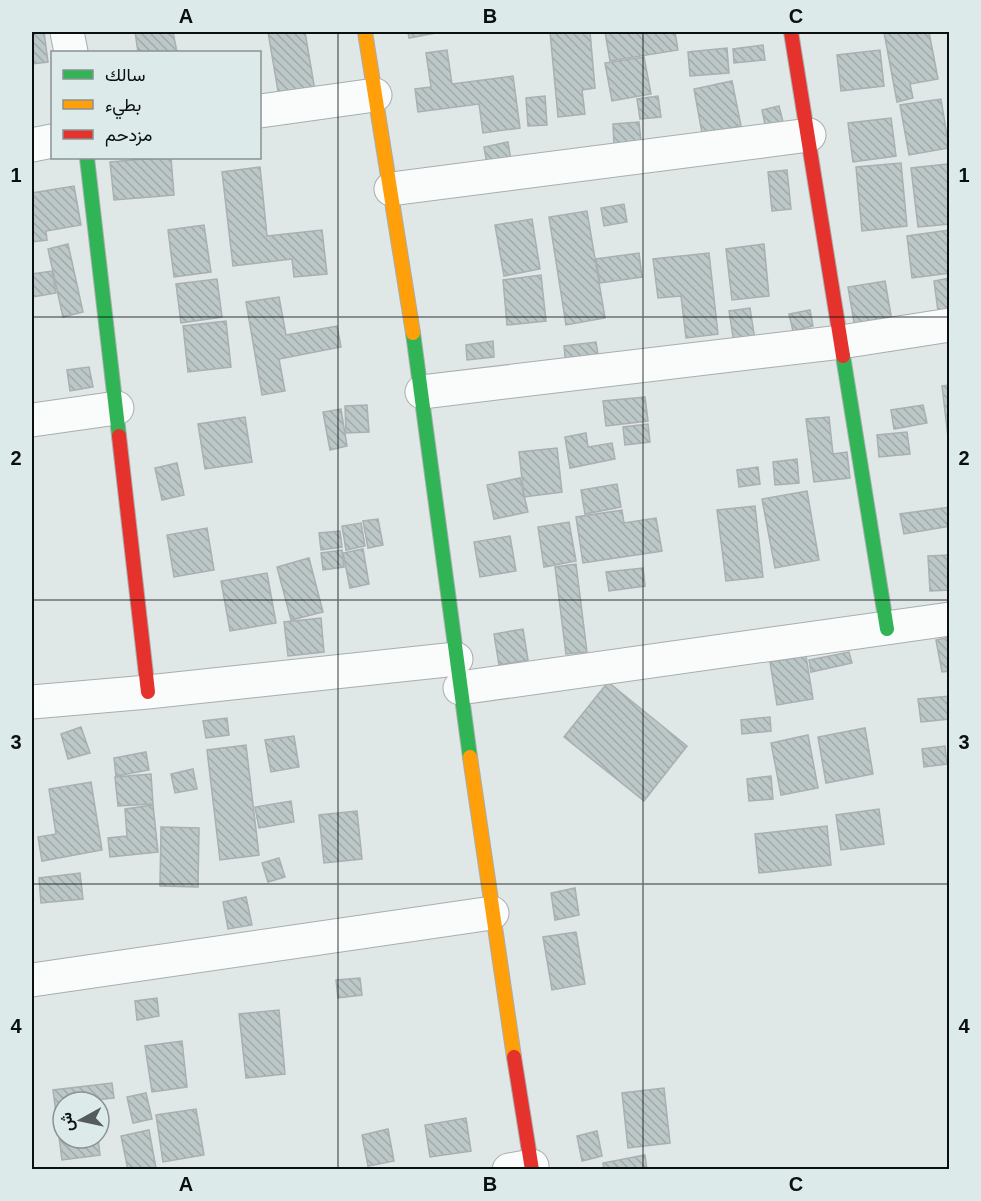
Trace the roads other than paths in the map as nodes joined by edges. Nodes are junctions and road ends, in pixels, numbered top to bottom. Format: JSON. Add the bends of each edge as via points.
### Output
{"nodes":[{"id":1,"x":67,"y":32,"type":"edge"},
{"id":2,"x":365,"y":32,"type":"edge"},
{"id":3,"x":791,"y":32,"type":"edge"},
{"id":4,"x":71,"y":51,"type":"edge"},
{"id":5,"x":375,"y":95,"type":"junction"},
{"id":6,"x":261,"y":111,"type":"edge"},
{"id":7,"x":809,"y":135,"type":"junction"},
{"id":8,"x":51,"y":141,"type":"edge"},
{"id":9,"x":32,"y":144,"type":"edge"},
{"id":10,"x":87,"y":159,"type":"edge"},
{"id":11,"x":391,"y":189,"type":"junction"},
{"id":12,"x":950,"y":325,"type":"edge"},
{"id":13,"x":841,"y":342,"type":"junction"},
{"id":14,"x":422,"y":392,"type":"junction"},
{"id":15,"x":117,"y":408,"type":"junction"},
{"id":16,"x":32,"y":420,"type":"edge"},
{"id":17,"x":950,"y":619,"type":"edge"},
{"id":18,"x":887,"y":629,"type":"junction"},
{"id":19,"x":458,"y":674,"type":"junction"},
{"id":20,"x":148,"y":692,"type":"junction"},
{"id":21,"x":32,"y":702,"type":"edge"},
{"id":22,"x":492,"y":913,"type":"junction"},
{"id":23,"x":32,"y":980,"type":"edge"},
{"id":24,"x":524,"y":1168,"type":"edge"}],
"edges":[{"from":1,"to":4,"type":"street"},
{"from":2,"to":5,"type":"street"},
{"from":3,"to":7,"type":"street"},
{"from":5,"to":6,"type":"street"},
{"from":5,"to":11,"type":"street"},
{"from":7,"to":11,"type":"street"},
{"from":7,"to":13,"type":"street"},
{"from":8,"to":9,"type":"street"},
{"from":10,"to":15,"type":"street"},
{"from":11,"to":14,"type":"street"},
{"from":12,"to":13,"type":"street"},
{"from":13,"to":14,"type":"street"},
{"from":13,"to":18,"type":"street"},
{"from":14,"to":19,"type":"street"},
{"from":15,"to":16,"type":"street"},
{"from":15,"to":20,"type":"street"},
{"from":17,"to":18,"type":"street"},
{"from":18,"to":19,"type":"street"},
{"from":19,"to":20,"type":"street"},
{"from":19,"to":22,"type":"street"},
{"from":20,"to":21,"type":"street"},
{"from":22,"to":23,"type":"street"},
{"from":22,"to":24,"type":"street"}]}
